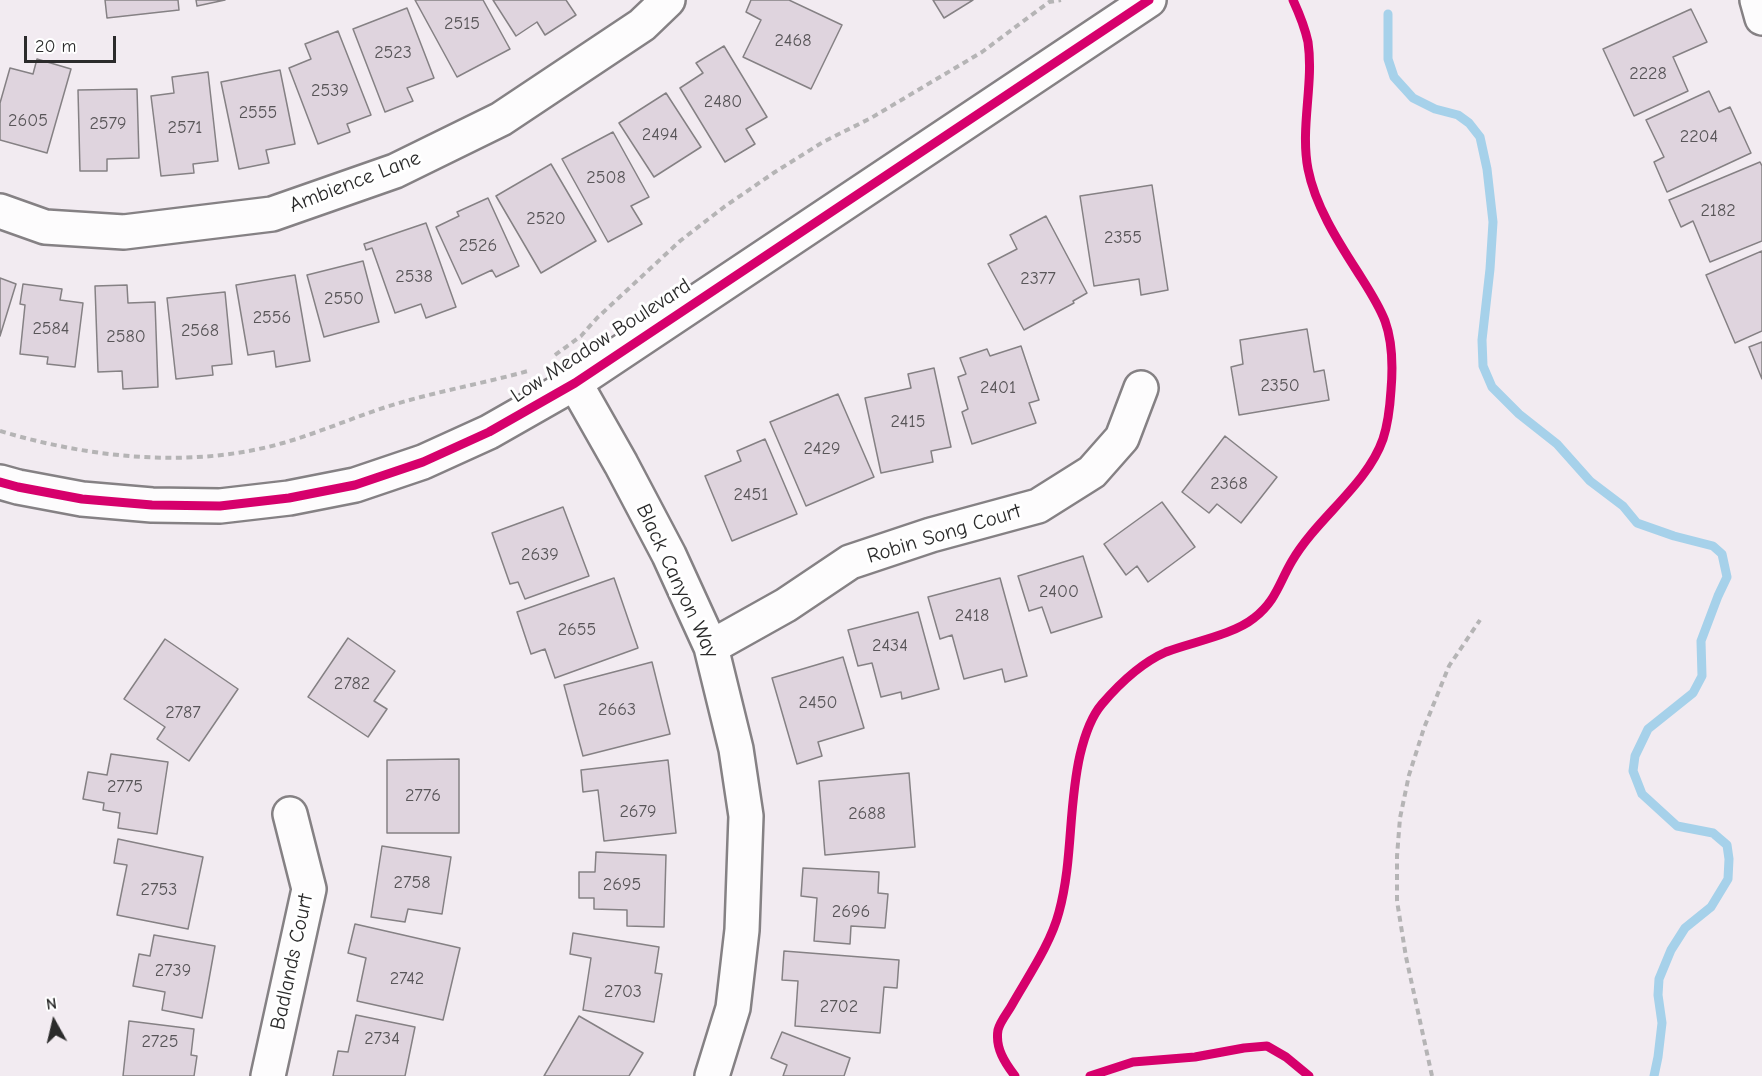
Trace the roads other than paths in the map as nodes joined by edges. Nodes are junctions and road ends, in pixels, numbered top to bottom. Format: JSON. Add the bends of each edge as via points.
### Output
{"nodes":[{"id":1,"x":668,"y":0,"type":"edge"},
{"id":2,"x":1757,"y":0,"type":"edge"},
{"id":3,"x":1139,"y":3,"type":"edge"},
{"id":4,"x":1762,"y":18,"type":"edge"},
{"id":5,"x":0,"y":211,"type":"edge"},
{"id":6,"x":574,"y":382,"type":"junction"},
{"id":7,"x":1141,"y":388,"type":"dead end"},
{"id":8,"x":0,"y":482,"type":"edge"},
{"id":9,"x":711,"y":647,"type":"junction"},
{"id":10,"x":290,"y":814,"type":"dead end"},
{"id":11,"x":268,"y":1076,"type":"edge"},
{"id":12,"x":712,"y":1076,"type":"edge"}],
"edges":[{"from":1,"to":5,"type":"street","name":"Ambience Lane","via":[[642,25],[501,119],[395,171],[272,214],[124,232],[45,227]]},
{"from":2,"to":4,"type":"street"},
{"from":3,"to":6,"type":"street","name":"Low Meadow Boulevard"},
{"from":6,"to":8,"type":"street","name":"Low Meadow Boulevard","via":[[489,432],[423,462],[355,485],[289,498],[220,506],[152,505],[82,499]]},
{"from":6,"to":9,"type":"street","name":"Black Canyon Way","via":[[669,555]]},
{"from":7,"to":9,"type":"street","name":"Robin Song Court","via":[[1122,438],[1092,472],[1038,506],[850,562],[786,605]]},
{"from":9,"to":12,"type":"street","name":"Black Canyon Way","via":[[736,749],[746,816],[742,930],[733,1008]]},
{"from":10,"to":11,"type":"street","name":"Badlands Court","via":[[309,889]]}]}
